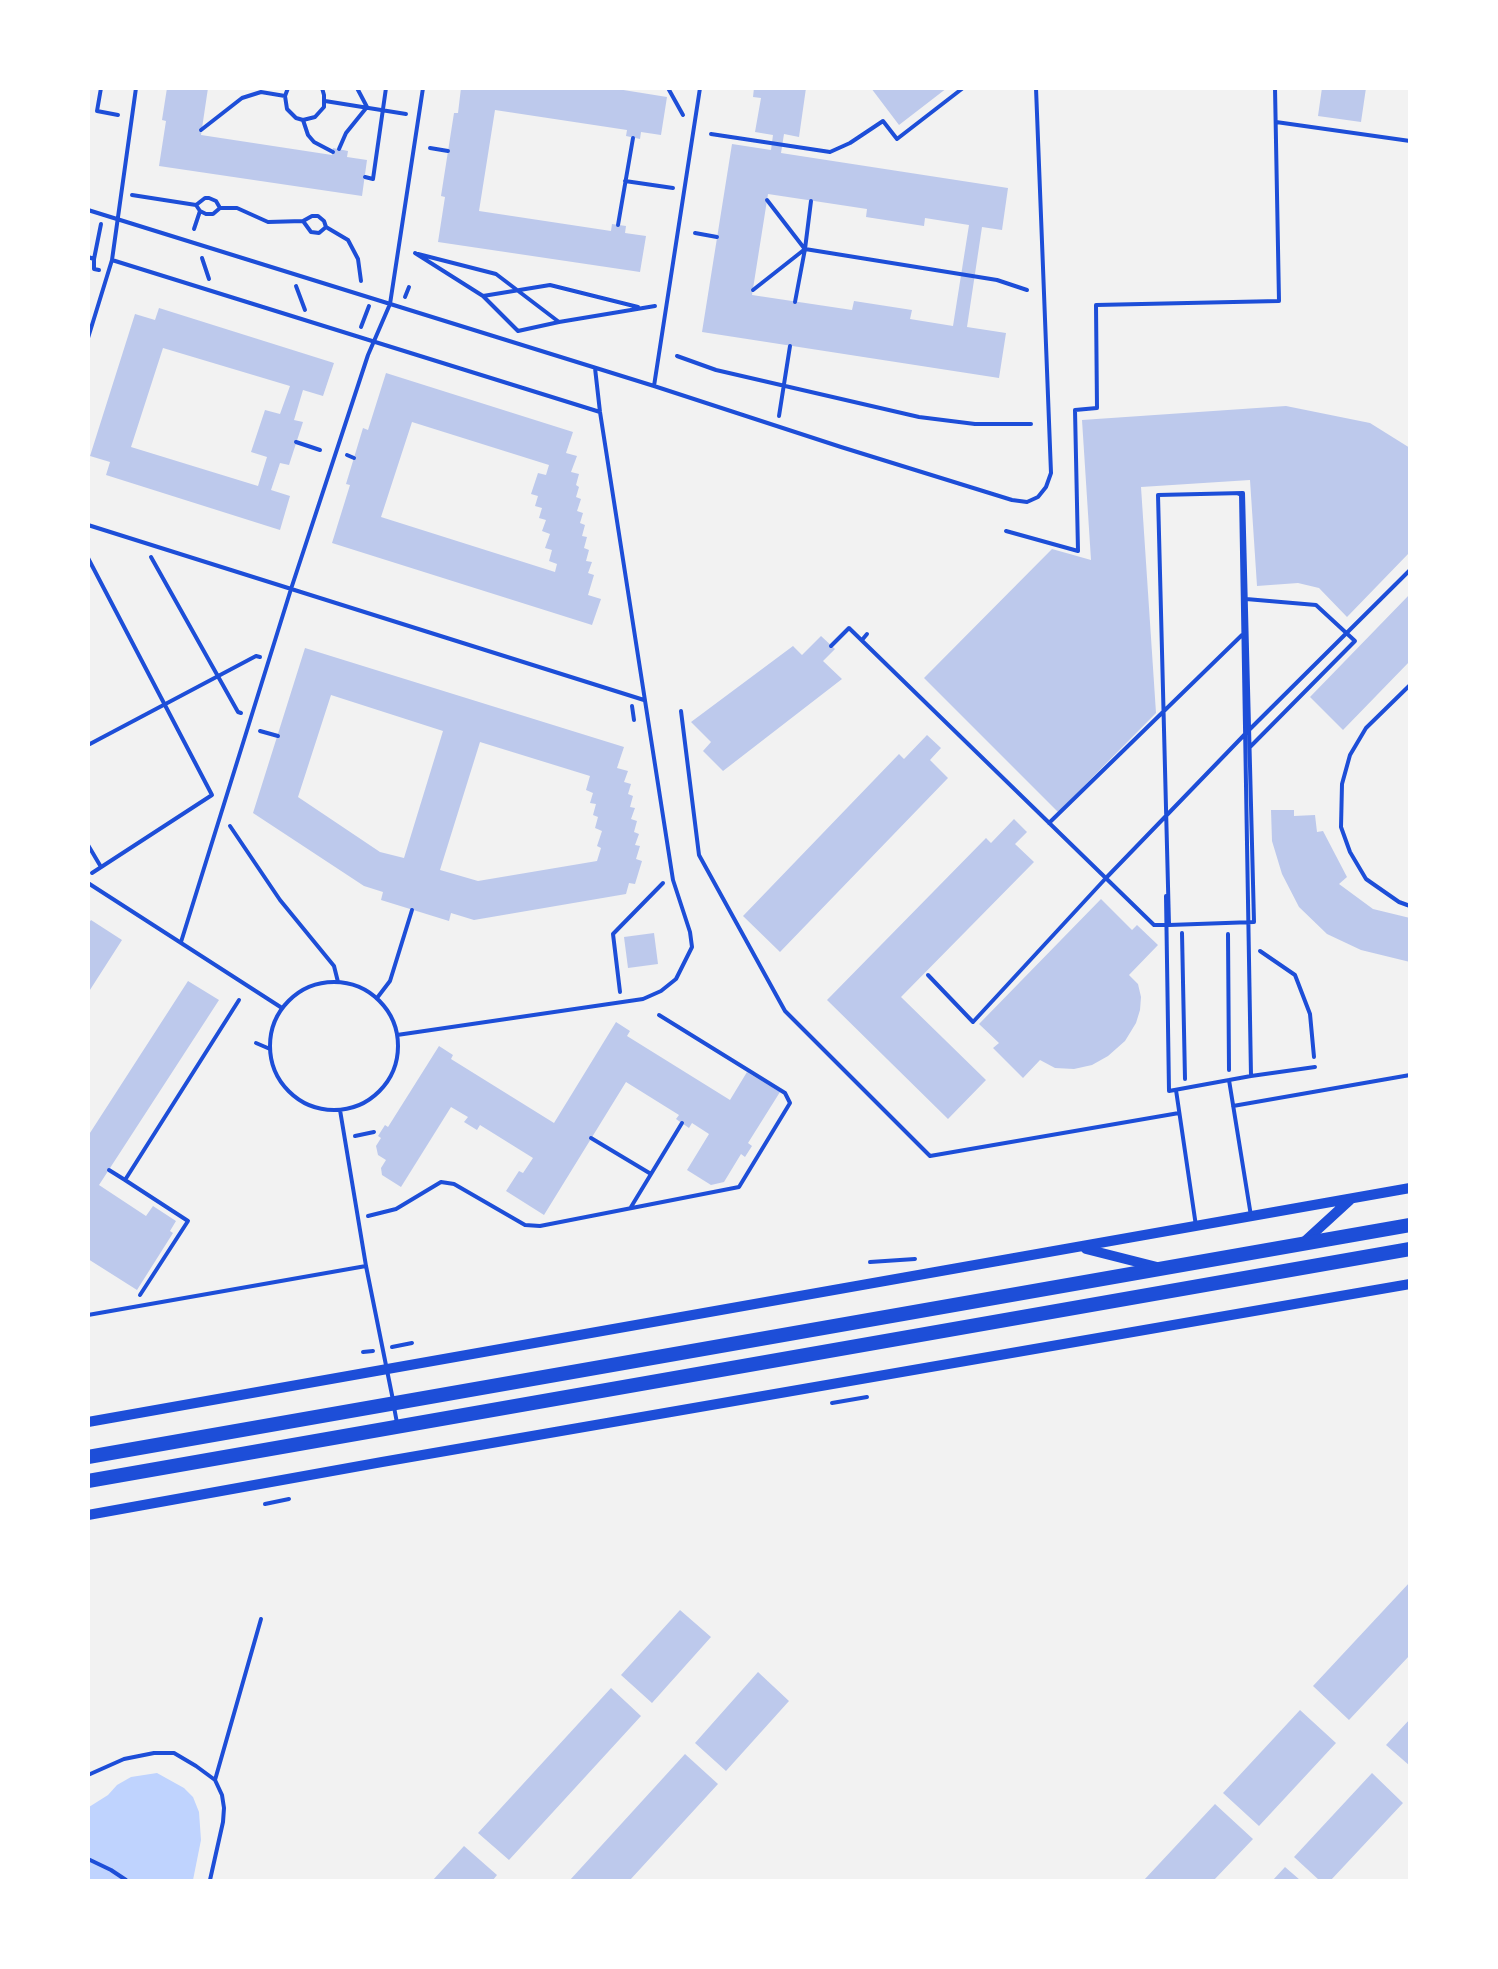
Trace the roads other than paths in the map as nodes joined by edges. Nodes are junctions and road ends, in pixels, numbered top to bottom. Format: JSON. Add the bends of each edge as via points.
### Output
{"nodes":[{"id":1,"x":136,"y":88,"type":"edge"},
{"id":2,"x":423,"y":88,"type":"edge"},
{"id":3,"x":700,"y":88,"type":"edge"},
{"id":4,"x":1036,"y":88,"type":"edge"},
{"id":5,"x":1275,"y":88,"type":"edge"},
{"id":6,"x":1276,"y":122,"type":"junction"},
{"id":7,"x":1410,"y":141,"type":"edge"},
{"id":8,"x":88,"y":210,"type":"edge"},
{"id":9,"x":117,"y":219,"type":"junction"},
{"id":10,"x":112,"y":260,"type":"junction"},
{"id":11,"x":390,"y":304,"type":"junction"},
{"id":12,"x":88,"y":338,"type":"edge"},
{"id":13,"x":372,"y":342,"type":"junction"},
{"id":14,"x":595,"y":368,"type":"junction"},
{"id":15,"x":654,"y":386,"type":"junction"},
{"id":16,"x":600,"y":412,"type":"junction"},
{"id":17,"x":88,"y":525,"type":"edge"},
{"id":18,"x":1006,"y":531,"type":"dead end"},
{"id":19,"x":1410,"y":570,"type":"edge"},
{"id":20,"x":291,"y":589,"type":"junction"},
{"id":21,"x":1242,"y":598,"type":"junction"},
{"id":22,"x":867,"y":634,"type":"dead end"},
{"id":23,"x":1243,"y":634,"type":"junction"},
{"id":24,"x":862,"y":640,"type":"junction"},
{"id":25,"x":831,"y":646,"type":"dead end"},
{"id":26,"x":1410,"y":685,"type":"edge"},
{"id":27,"x":644,"y":700,"type":"junction"},
{"id":28,"x":681,"y":711,"type":"dead end"},
{"id":29,"x":1164,"y":711,"type":"junction"},
{"id":30,"x":1249,"y":730,"type":"junction"},
{"id":31,"x":1245,"y":751,"type":"junction"},
{"id":32,"x":1166,"y":817,"type":"junction"},
{"id":33,"x":1049,"y":823,"type":"junction"},
{"id":34,"x":1106,"y":878,"type":"junction"},
{"id":35,"x":88,"y":883,"type":"edge"},
{"id":36,"x":1410,"y":906,"type":"edge"},
{"id":37,"x":1169,"y":926,"type":"junction"},
{"id":38,"x":181,"y":942,"type":"junction"},
{"id":39,"x":928,"y":975,"type":"dead end"},
{"id":40,"x":282,"y":1008,"type":"junction"},
{"id":41,"x":397,"y":1035,"type":"junction"},
{"id":42,"x":1315,"y":1067,"type":"road end"},
{"id":43,"x":1410,"y":1075,"type":"edge"},
{"id":44,"x":1251,"y":1076,"type":"junction"},
{"id":45,"x":1229,"y":1080,"type":"junction"},
{"id":46,"x":1176,"y":1090,"type":"junction"},
{"id":47,"x":1233,"y":1107,"type":"junction"},
{"id":48,"x":340,"y":1110,"type":"junction"},
{"id":49,"x":1179,"y":1113,"type":"junction"},
{"id":50,"x":1410,"y":1188,"type":"edge"},
{"id":51,"x":1352,"y":1199,"type":"junction"},
{"id":52,"x":1252,"y":1217,"type":"junction"},
{"id":53,"x":1410,"y":1225,"type":"edge"},
{"id":54,"x":1196,"y":1227,"type":"junction"},
{"id":55,"x":1303,"y":1244,"type":"junction"},
{"id":56,"x":1080,"y":1248,"type":"junction"},
{"id":57,"x":1410,"y":1249,"type":"edge"},
{"id":58,"x":366,"y":1266,"type":"junction"},
{"id":59,"x":1161,"y":1268,"type":"junction"},
{"id":60,"x":1410,"y":1284,"type":"edge"},
{"id":61,"x":88,"y":1315,"type":"edge"},
{"id":62,"x":387,"y":1369,"type":"junction"},
{"id":63,"x":393,"y":1402,"type":"junction"},
{"id":64,"x":88,"y":1422,"type":"edge"},
{"id":65,"x":398,"y":1427,"type":"junction"},
{"id":66,"x":88,"y":1457,"type":"edge"},
{"id":67,"x":88,"y":1481,"type":"edge"},
{"id":68,"x":88,"y":1515,"type":"edge"}],
"edges":[{"from":1,"to":9,"type":"lane"},
{"from":2,"to":11,"type":"lane"},
{"from":3,"to":15,"type":"lane"},
{"from":4,"to":15,"type":"lane","via":[[1051,473],[1038,497],[1027,502],[1012,500]]},
{"from":5,"to":6,"type":"lane"},
{"from":6,"to":7,"type":"lane"},
{"from":6,"to":18,"type":"lane","via":[[1279,301],[1096,305],[1097,408],[1075,410],[1078,551]]},
{"from":8,"to":9,"type":"lane"},
{"from":9,"to":10,"type":"lane"},
{"from":9,"to":11,"type":"lane"},
{"from":10,"to":12,"type":"lane"},
{"from":10,"to":13,"type":"lane"},
{"from":11,"to":13,"type":"lane"},
{"from":11,"to":14,"type":"lane"},
{"from":13,"to":16,"type":"lane"},
{"from":13,"to":20,"type":"lane"},
{"from":14,"to":15,"type":"lane"},
{"from":14,"to":16,"type":"lane"},
{"from":16,"to":27,"type":"lane"},
{"from":17,"to":20,"type":"lane"},
{"from":19,"to":30,"type":"lane"},
{"from":20,"to":27,"type":"lane"},
{"from":20,"to":38,"type":"lane"},
{"from":21,"to":23,"type":"lane"},
{"from":21,"to":31,"type":"lane","via":[[1316,606],[1355,641]]},
{"from":21,"to":46,"type":"lane","via":[[1240,494],[1158,495],[1169,1091]]},
{"from":22,"to":24,"type":"lane"},
{"from":23,"to":29,"type":"lane"},
{"from":23,"to":31,"type":"lane"},
{"from":24,"to":25,"type":"lane","via":[[849,628]]},
{"from":24,"to":33,"type":"lane"},
{"from":26,"to":36,"type":"lane","via":[[1366,728],[1350,755],[1342,784],[1341,826],[1366,879]]},
{"from":27,"to":41,"type":"lane","via":[[673,880],[692,947],[676,979],[662,991],[643,999]]},
{"from":28,"to":49,"type":"lane","via":[[699,855],[785,1011],[930,1156]]},
{"from":29,"to":30,"type":"lane","via":[[1158,495],[1244,493]]},
{"from":29,"to":32,"type":"lane"},
{"from":29,"to":33,"type":"lane"},
{"from":30,"to":32,"type":"lane"},
{"from":30,"to":37,"type":"lane","via":[[1254,922]]},
{"from":31,"to":44,"type":"lane"},
{"from":32,"to":34,"type":"lane"},
{"from":32,"to":37,"type":"lane"},
{"from":33,"to":34,"type":"lane"},
{"from":34,"to":37,"type":"lane","via":[[1154,925]]},
{"from":34,"to":39,"type":"lane","via":[[973,1022]]},
{"from":35,"to":38,"type":"lane"},
{"from":38,"to":40,"type":"lane"},
{"from":40,"to":41,"type":"lane","via":[[297,993],[316,984],[338,982],[377,998],[390,1015]]},
{"from":40,"to":48,"type":"lane","via":[[272,1028],[270,1049],[274,1069],[300,1101]]},
{"from":41,"to":48,"type":"lane","via":[[397,1057],[378,1092],[360,1104]]},
{"from":42,"to":44,"type":"lane"},
{"from":43,"to":47,"type":"lane"},
{"from":44,"to":45,"type":"lane"},
{"from":45,"to":46,"type":"lane"},
{"from":45,"to":47,"type":"lane"},
{"from":46,"to":49,"type":"lane"},
{"from":47,"to":52,"type":"lane"},
{"from":48,"to":58,"type":"lane"},
{"from":49,"to":54,"type":"lane"},
{"from":50,"to":51,"type":"street"},
{"from":51,"to":52,"type":"street"},
{"from":51,"to":55,"type":"street"},
{"from":52,"to":54,"type":"street"},
{"from":53,"to":55,"type":"main road"},
{"from":54,"to":56,"type":"street"},
{"from":55,"to":59,"type":"main road"},
{"from":56,"to":59,"type":"street"},
{"from":56,"to":62,"type":"street"},
{"from":57,"to":65,"type":"main road"},
{"from":58,"to":61,"type":"lane"},
{"from":58,"to":62,"type":"lane"},
{"from":59,"to":63,"type":"main road"},
{"from":60,"to":68,"type":"street"},
{"from":62,"to":63,"type":"lane"},
{"from":62,"to":64,"type":"street"},
{"from":63,"to":65,"type":"lane"},
{"from":63,"to":66,"type":"main road"},
{"from":65,"to":67,"type":"main road"}]}
